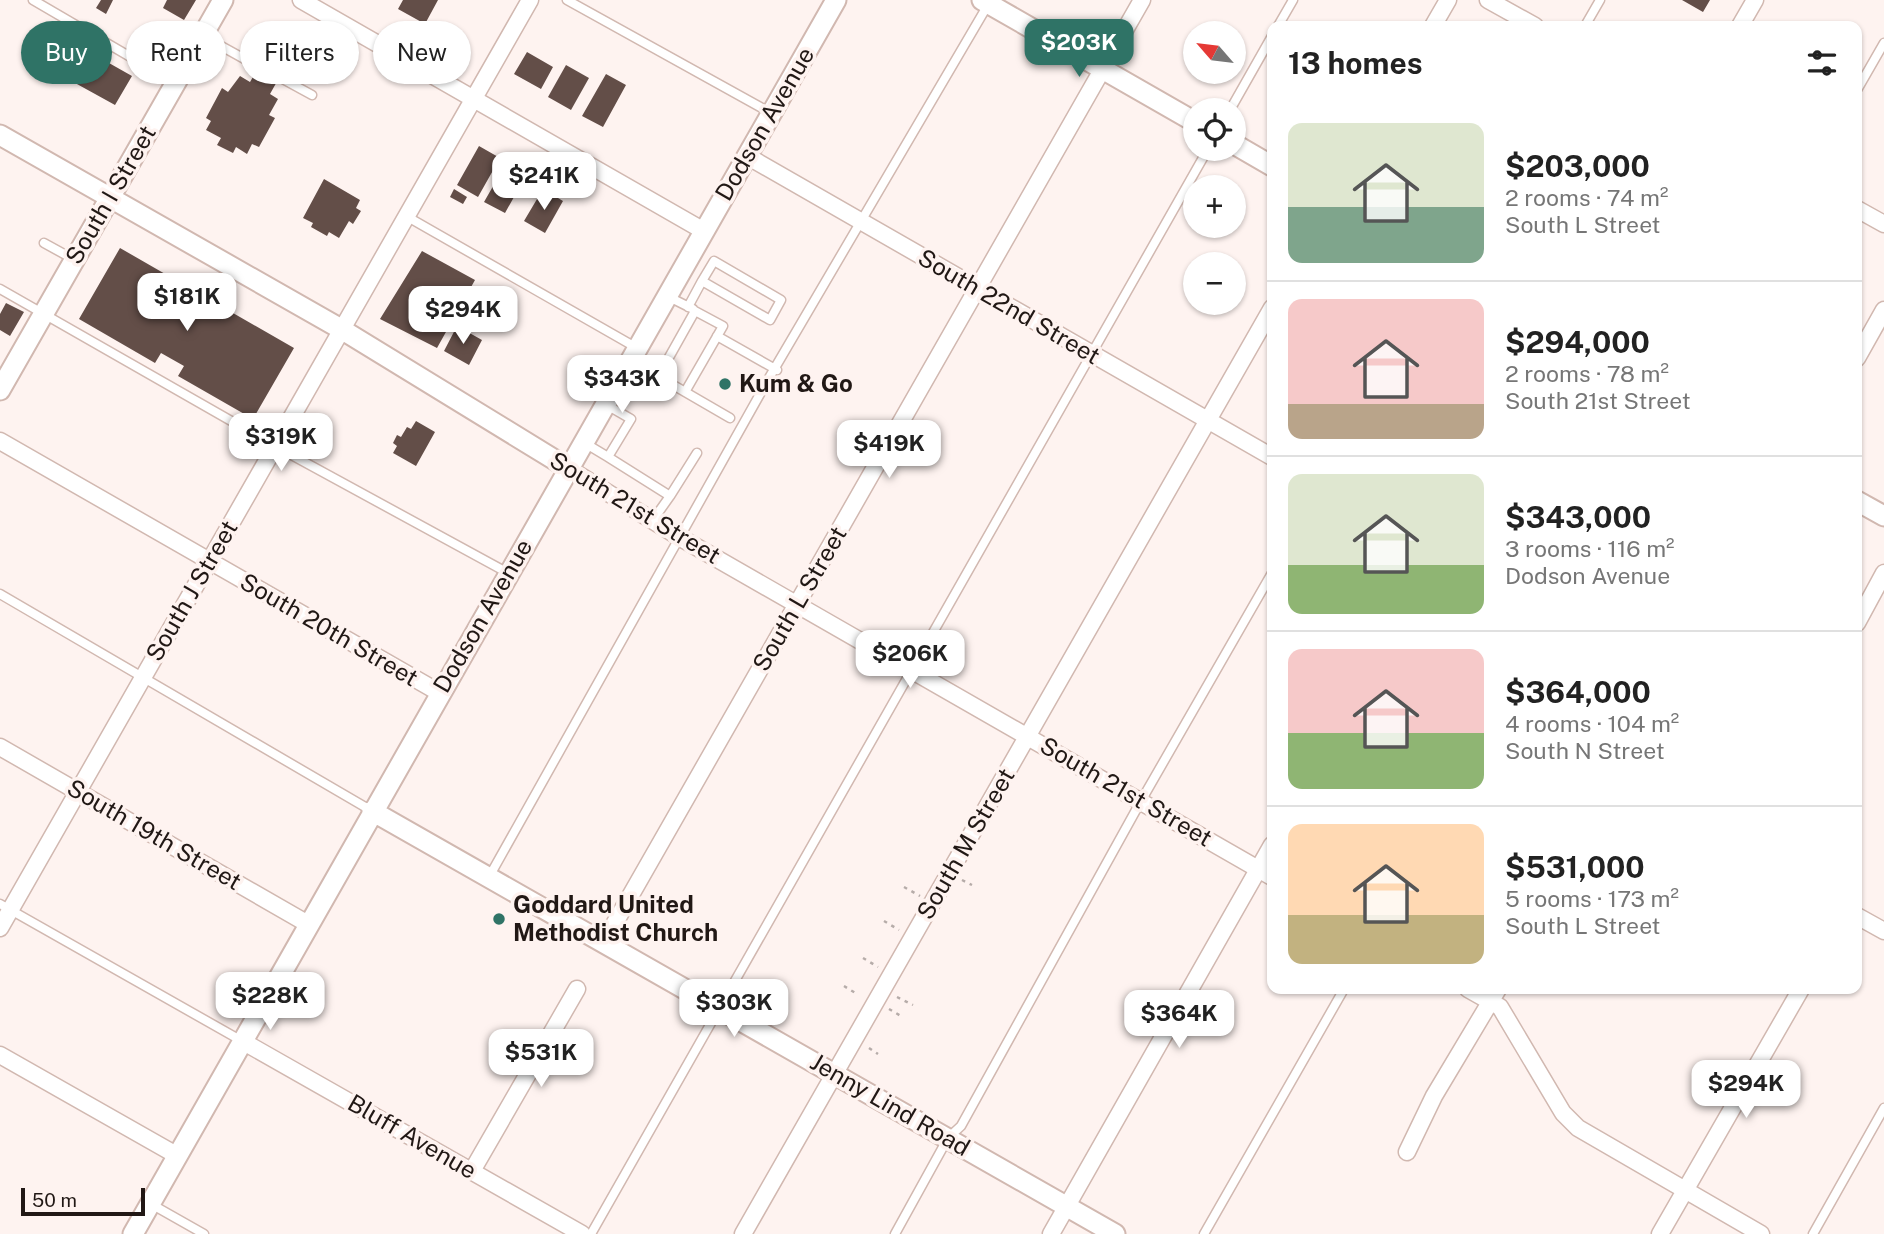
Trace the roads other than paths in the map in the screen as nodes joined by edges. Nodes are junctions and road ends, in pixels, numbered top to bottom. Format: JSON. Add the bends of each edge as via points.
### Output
{"nodes":[{"id":1,"x":33,"y":0,"type":"edge"},
{"id":2,"x":223,"y":0,"type":"edge"},
{"id":3,"x":300,"y":0,"type":"edge"},
{"id":4,"x":530,"y":0,"type":"edge"},
{"id":5,"x":567,"y":0,"type":"edge"},
{"id":6,"x":836,"y":0,"type":"edge"},
{"id":7,"x":1142,"y":0,"type":"edge"},
{"id":8,"x":1293,"y":0,"type":"edge"},
{"id":9,"x":1448,"y":0,"type":"edge"},
{"id":10,"x":1488,"y":0,"type":"edge"},
{"id":11,"x":1600,"y":0,"type":"edge"},
{"id":12,"x":1755,"y":0,"type":"edge"},
{"id":13,"x":987,"y":1,"type":"edge"},
{"id":14,"x":211,"y":21,"type":"edge"},
{"id":15,"x":1281,"y":21,"type":"edge"},
{"id":16,"x":1436,"y":21,"type":"edge"},
{"id":17,"x":1526,"y":21,"type":"edge"},
{"id":18,"x":1588,"y":21,"type":"edge"},
{"id":19,"x":1743,"y":21,"type":"edge"},
{"id":20,"x":1884,"y":43,"type":"edge"},
{"id":21,"x":1267,"y":45,"type":"edge"},
{"id":22,"x":126,"y":54,"type":"edge"},
{"id":23,"x":1102,"y":69,"type":"junction"},
{"id":24,"x":1862,"y":81,"type":"edge"},
{"id":25,"x":174,"y":84,"type":"edge"},
{"id":26,"x":291,"y":84,"type":"edge"},
{"id":27,"x":312,"y":95,"type":"dead end"},
{"id":28,"x":1237,"y":98,"type":"edge"},
{"id":29,"x":473,"y":99,"type":"junction"},
{"id":30,"x":771,"y":113,"type":"junction"},
{"id":31,"x":1183,"y":115,"type":"edge"},
{"id":32,"x":0,"y":135,"type":"edge"},
{"id":33,"x":1246,"y":151,"type":"edge"},
{"id":34,"x":747,"y":156,"type":"junction"},
{"id":35,"x":1201,"y":161,"type":"edge"},
{"id":36,"x":1267,"y":163,"type":"edge"},
{"id":37,"x":110,"y":198,"type":"junction"},
{"id":38,"x":1862,"y":212,"type":"edge"},
{"id":39,"x":407,"y":216,"type":"junction"},
{"id":40,"x":862,"y":222,"type":"junction"},
{"id":41,"x":1884,"y":224,"type":"edge"},
{"id":42,"x":704,"y":231,"type":"junction"},
{"id":43,"x":44,"y":243,"type":"dead end"},
{"id":44,"x":690,"y":256,"type":"junction"},
{"id":45,"x":75,"y":260,"type":"junction"},
{"id":46,"x":710,"y":268,"type":"junction"},
{"id":47,"x":702,"y":281,"type":"junction"},
{"id":48,"x":977,"y":288,"type":"junction"},
{"id":49,"x":0,"y":289,"type":"edge"},
{"id":50,"x":667,"y":296,"type":"junction"},
{"id":51,"x":692,"y":309,"type":"junction"},
{"id":52,"x":1884,"y":310,"type":"edge"},
{"id":53,"x":43,"y":315,"type":"junction"},
{"id":54,"x":1267,"y":317,"type":"edge"},
{"id":55,"x":341,"y":330,"type":"junction"},
{"id":56,"x":717,"y":336,"type":"junction"},
{"id":57,"x":1862,"y":349,"type":"edge"},
{"id":58,"x":1091,"y":353,"type":"junction"},
{"id":59,"x":634,"y":354,"type":"junction"},
{"id":60,"x":776,"y":370,"type":"junction"},
{"id":61,"x":659,"y":377,"type":"junction"},
{"id":62,"x":0,"y":390,"type":"edge"},
{"id":63,"x":685,"y":392,"type":"junction"},
{"id":64,"x":605,"y":404,"type":"junction"},
{"id":65,"x":730,"y":418,"type":"dead end"},
{"id":66,"x":1208,"y":421,"type":"junction"},
{"id":67,"x":0,"y":441,"type":"edge"},
{"id":68,"x":583,"y":442,"type":"junction"},
{"id":69,"x":275,"y":446,"type":"junction"},
{"id":70,"x":697,"y":453,"type":"dead end"},
{"id":71,"x":1267,"y":454,"type":"edge"},
{"id":72,"x":608,"y":457,"type":"junction"},
{"id":73,"x":568,"y":468,"type":"junction"},
{"id":74,"x":670,"y":496,"type":"junction"},
{"id":75,"x":1862,"y":503,"type":"edge"},
{"id":76,"x":1884,"y":516,"type":"edge"},
{"id":77,"x":653,"y":520,"type":"junction"},
{"id":78,"x":679,"y":537,"type":"junction"},
{"id":79,"x":209,"y":561,"type":"junction"},
{"id":80,"x":508,"y":573,"type":"junction"},
{"id":81,"x":1884,"y":573,"type":"edge"},
{"id":82,"x":1267,"y":582,"type":"edge"},
{"id":83,"x":0,"y":594,"type":"edge"},
{"id":84,"x":797,"y":604,"type":"junction"},
{"id":85,"x":1862,"y":614,"type":"edge"},
{"id":86,"x":912,"y":670,"type":"junction"},
{"id":87,"x":141,"y":679,"type":"junction"},
{"id":88,"x":440,"y":693,"type":"junction"},
{"id":89,"x":1028,"y":736,"type":"junction"},
{"id":90,"x":0,"y":747,"type":"edge"},
{"id":91,"x":78,"y":792,"type":"junction"},
{"id":92,"x":1141,"y":801,"type":"junction"},
{"id":93,"x":372,"y":811,"type":"junction"},
{"id":94,"x":1266,"y":873,"type":"edge"},
{"id":95,"x":489,"y":877,"type":"junction"},
{"id":96,"x":5,"y":907,"type":"edge"},
{"id":97,"x":1862,"y":919,"type":"edge"},
{"id":98,"x":308,"y":924,"type":"junction"},
{"id":99,"x":0,"y":928,"type":"edge"},
{"id":100,"x":1884,"y":931,"type":"edge"},
{"id":101,"x":604,"y":942,"type":"junction"},
{"id":102,"x":577,"y":989,"type":"dead end"},
{"id":103,"x":1341,"y":994,"type":"edge"},
{"id":104,"x":1798,"y":994,"type":"edge"},
{"id":105,"x":1494,"y":995,"type":"edge"},
{"id":106,"x":719,"y":1007,"type":"junction"},
{"id":107,"x":243,"y":1041,"type":"junction"},
{"id":108,"x":0,"y":1055,"type":"edge"},
{"id":109,"x":835,"y":1073,"type":"junction"},
{"id":110,"x":1884,"y":1108,"type":"edge"},
{"id":111,"x":948,"y":1138,"type":"junction"},
{"id":112,"x":1406,"y":1152,"type":"dead end"},
{"id":113,"x":178,"y":1156,"type":"junction"},
{"id":114,"x":472,"y":1171,"type":"junction"},
{"id":115,"x":1685,"y":1191,"type":"junction"},
{"id":116,"x":151,"y":1204,"type":"junction"},
{"id":117,"x":1067,"y":1206,"type":"junction"},
{"id":118,"x":134,"y":1234,"type":"edge"},
{"id":119,"x":204,"y":1234,"type":"edge"},
{"id":120,"x":582,"y":1234,"type":"edge"},
{"id":121,"x":590,"y":1234,"type":"edge"},
{"id":122,"x":743,"y":1234,"type":"edge"},
{"id":123,"x":895,"y":1234,"type":"edge"},
{"id":124,"x":1051,"y":1234,"type":"edge"},
{"id":125,"x":1115,"y":1234,"type":"edge"},
{"id":126,"x":1204,"y":1234,"type":"edge"},
{"id":127,"x":1660,"y":1234,"type":"edge"},
{"id":128,"x":1761,"y":1234,"type":"edge"},
{"id":129,"x":1813,"y":1234,"type":"edge"}],
"edges":[{"from":1,"to":22,"type":"lane"},
{"from":2,"to":14,"type":"street","name":"South I Street"},
{"from":3,"to":29,"type":"street"},
{"from":4,"to":29,"type":"street","name":"South J Street"},
{"from":5,"to":30,"type":"lane"},
{"from":6,"to":30,"type":"street","name":"Dodson Avenue"},
{"from":7,"to":23,"type":"street","name":"South L Street"},
{"from":8,"to":15,"type":"lane"},
{"from":9,"to":16,"type":"street"},
{"from":10,"to":17,"type":"street"},
{"from":11,"to":18,"type":"lane"},
{"from":12,"to":19,"type":"street"},
{"from":13,"to":23,"type":"street"},
{"from":13,"to":40,"type":"lane"},
{"from":20,"to":24,"type":"lane"},
{"from":21,"to":28,"type":"lane"},
{"from":23,"to":31,"type":"street"},
{"from":23,"to":48,"type":"street","name":"South L Street"},
{"from":25,"to":37,"type":"street","name":"South I Street"},
{"from":26,"to":27,"type":"lane"},
{"from":29,"to":39,"type":"street","name":"South J Street"},
{"from":29,"to":42,"type":"street"},
{"from":30,"to":34,"type":"street","name":"Dodson Avenue"},
{"from":32,"to":37,"type":"street","name":"South 21st Street"},
{"from":33,"to":36,"type":"street"},
{"from":34,"to":40,"type":"street","name":"South 22nd Street"},
{"from":34,"to":42,"type":"street","name":"Dodson Avenue"},
{"from":35,"to":58,"type":"lane"},
{"from":37,"to":45,"type":"street","name":"South I Street"},
{"from":37,"to":55,"type":"street","name":"South 21st Street"},
{"from":38,"to":41,"type":"street"},
{"from":39,"to":55,"type":"street","name":"South J Street"},
{"from":39,"to":59,"type":"lane"},
{"from":40,"to":48,"type":"street","name":"South 22nd Street"},
{"from":40,"to":60,"type":"lane"},
{"from":42,"to":44,"type":"street","name":"Dodson Avenue"},
{"from":43,"to":45,"type":"lane"},
{"from":44,"to":46,"type":"lane"},
{"from":44,"to":50,"type":"street","name":"Dodson Avenue"},
{"from":45,"to":53,"type":"street","name":"South I Street"},
{"from":46,"to":47,"type":"lane"},
{"from":46,"to":47,"type":"lane","via":[[714,261],[781,300],[770,320]]},
{"from":47,"to":51,"type":"lane"},
{"from":48,"to":58,"type":"street","name":"South 22nd Street"},
{"from":48,"to":84,"type":"street","name":"South L Street"},
{"from":49,"to":53,"type":"lane"},
{"from":50,"to":51,"type":"lane"},
{"from":50,"to":59,"type":"street","name":"Dodson Avenue"},
{"from":51,"to":56,"type":"lane","via":[[723,326]]},
{"from":51,"to":61,"type":"lane"},
{"from":52,"to":57,"type":"street"},
{"from":53,"to":62,"type":"street","name":"South I Street"},
{"from":53,"to":69,"type":"lane"},
{"from":54,"to":66,"type":"street","name":"South M Street"},
{"from":55,"to":69,"type":"street","name":"South J Street"},
{"from":55,"to":73,"type":"street","name":"South 21st Street"},
{"from":56,"to":60,"type":"lane"},
{"from":56,"to":63,"type":"lane"},
{"from":58,"to":66,"type":"street","name":"South 22nd Street"},
{"from":58,"to":86,"type":"lane"},
{"from":59,"to":61,"type":"lane"},
{"from":59,"to":64,"type":"street","name":"Dodson Avenue"},
{"from":60,"to":78,"type":"lane"},
{"from":61,"to":63,"type":"lane"},
{"from":63,"to":65,"type":"lane"},
{"from":64,"to":68,"type":"street","name":"Dodson Avenue"},
{"from":64,"to":72,"type":"lane","via":[[631,419]]},
{"from":66,"to":71,"type":"street","name":"South 22nd Street"},
{"from":66,"to":89,"type":"street","name":"South M Street"},
{"from":67,"to":79,"type":"street","name":"South 20th Street"},
{"from":68,"to":72,"type":"lane"},
{"from":68,"to":73,"type":"street","name":"Dodson Avenue"},
{"from":69,"to":79,"type":"street","name":"South J Street"},
{"from":69,"to":80,"type":"lane"},
{"from":70,"to":74,"type":"lane"},
{"from":72,"to":74,"type":"lane"},
{"from":73,"to":77,"type":"street","name":"South 21st Street"},
{"from":73,"to":80,"type":"street","name":"Dodson Avenue"},
{"from":74,"to":77,"type":"lane"},
{"from":75,"to":76,"type":"street"},
{"from":77,"to":78,"type":"street","name":"South 21st Street"},
{"from":78,"to":84,"type":"street","name":"South 21st Street"},
{"from":78,"to":95,"type":"lane"},
{"from":79,"to":87,"type":"street","name":"South J Street"},
{"from":79,"to":88,"type":"street","name":"South 20th Street"},
{"from":80,"to":88,"type":"street","name":"Dodson Avenue"},
{"from":81,"to":85,"type":"street"},
{"from":82,"to":92,"type":"lane"},
{"from":83,"to":87,"type":"lane"},
{"from":84,"to":86,"type":"street","name":"South 21st Street"},
{"from":84,"to":101,"type":"street","name":"South L Street"},
{"from":86,"to":89,"type":"street","name":"South 21st Street"},
{"from":86,"to":106,"type":"lane"},
{"from":87,"to":91,"type":"street","name":"South J Street"},
{"from":87,"to":93,"type":"lane"},
{"from":88,"to":93,"type":"street","name":"Dodson Avenue"},
{"from":89,"to":92,"type":"street","name":"South 21st Street"},
{"from":89,"to":109,"type":"street","name":"South M Street"},
{"from":90,"to":91,"type":"street","name":"South 19th Street"},
{"from":91,"to":96,"type":"street","name":"South J Street"},
{"from":91,"to":98,"type":"street","name":"South 19th Street"},
{"from":92,"to":94,"type":"street","name":"South 21st Street"},
{"from":92,"to":111,"type":"lane","via":[[961,1126]]},
{"from":93,"to":95,"type":"street","name":"Jenny Lind Road"},
{"from":93,"to":98,"type":"street","name":"Dodson Avenue"},
{"from":94,"to":117,"type":"street"},
{"from":95,"to":101,"type":"street","name":"Jenny Lind Road"},
{"from":96,"to":99,"type":"street","name":"South J Street"},
{"from":96,"to":107,"type":"lane"},
{"from":97,"to":100,"type":"street"},
{"from":98,"to":107,"type":"street","name":"Dodson Avenue"},
{"from":101,"to":106,"type":"street","name":"Jenny Lind Road"},
{"from":102,"to":114,"type":"street"},
{"from":103,"to":126,"type":"lane"},
{"from":104,"to":115,"type":"street"},
{"from":105,"to":112,"type":"street"},
{"from":105,"to":115,"type":"street","via":[[1563,1113],[1578,1128]]},
{"from":106,"to":109,"type":"street","name":"Jenny Lind Road"},
{"from":106,"to":121,"type":"lane"},
{"from":107,"to":113,"type":"street","name":"Dodson Avenue"},
{"from":107,"to":114,"type":"street","name":"Bluff Avenue"},
{"from":108,"to":113,"type":"street"},
{"from":109,"to":111,"type":"street","name":"Jenny Lind Road"},
{"from":109,"to":122,"type":"street","name":"South M Street"},
{"from":110,"to":129,"type":"lane"},
{"from":111,"to":117,"type":"street","name":"Jenny Lind Road"},
{"from":111,"to":123,"type":"lane"},
{"from":113,"to":116,"type":"street","name":"Dodson Avenue"},
{"from":114,"to":120,"type":"street","name":"Bluff Avenue"},
{"from":115,"to":127,"type":"street"},
{"from":115,"to":128,"type":"street"},
{"from":116,"to":118,"type":"street","name":"Dodson Avenue"},
{"from":116,"to":119,"type":"lane"},
{"from":117,"to":124,"type":"street"},
{"from":117,"to":125,"type":"street","name":"Jenny Lind Road"}]}
